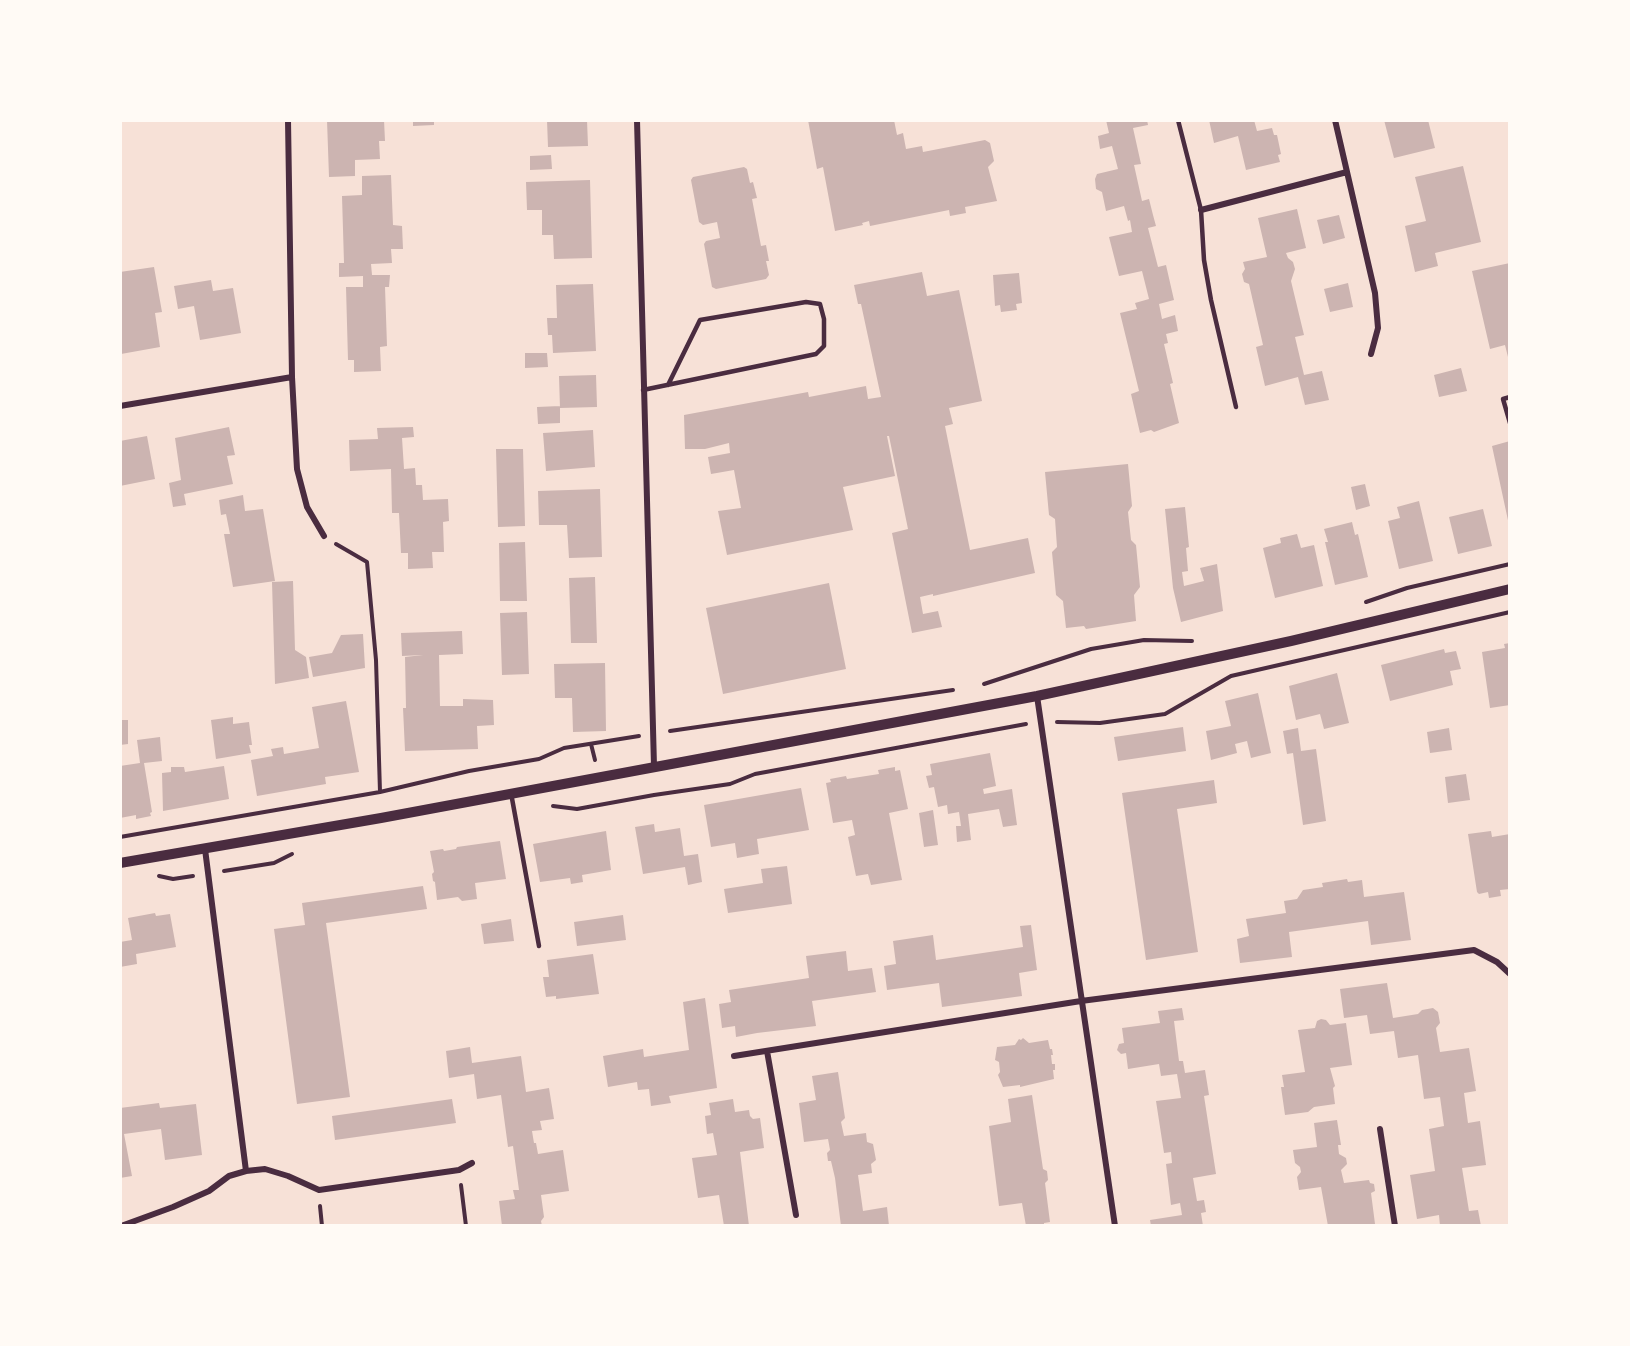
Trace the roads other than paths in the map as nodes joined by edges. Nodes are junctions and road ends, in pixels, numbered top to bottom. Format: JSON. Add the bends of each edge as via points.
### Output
{"nodes":[{"id":1,"x":288,"y":120,"type":"edge"},
{"id":2,"x":637,"y":120,"type":"edge"},
{"id":3,"x":1178,"y":120,"type":"edge"},
{"id":4,"x":1335,"y":120,"type":"edge"},
{"id":5,"x":1347,"y":172,"type":"junction"},
{"id":6,"x":1201,"y":210,"type":"junction"},
{"id":7,"x":1371,"y":354,"type":"dead end"},
{"id":8,"x":292,"y":377,"type":"junction"},
{"id":9,"x":668,"y":385,"type":"junction"},
{"id":10,"x":643,"y":390,"type":"junction"},
{"id":11,"x":1510,"y":397,"type":"edge"},
{"id":12,"x":120,"y":406,"type":"edge"},
{"id":13,"x":1236,"y":407,"type":"dead end"},
{"id":14,"x":1510,"y":423,"type":"edge"},
{"id":15,"x":324,"y":536,"type":"road end"},
{"id":16,"x":1510,"y":589,"type":"edge"},
{"id":17,"x":1037,"y":696,"type":"junction"},
{"id":18,"x":654,"y":766,"type":"junction"},
{"id":19,"x":511,"y":793,"type":"junction"},
{"id":20,"x":205,"y":849,"type":"junction"},
{"id":21,"x":120,"y":863,"type":"edge"},
{"id":22,"x":539,"y":946,"type":"dead end"},
{"id":23,"x":1510,"y":975,"type":"edge"},
{"id":24,"x":1082,"y":1001,"type":"junction"},
{"id":25,"x":767,"y":1051,"type":"junction"},
{"id":26,"x":734,"y":1056,"type":"dead end"},
{"id":27,"x":1380,"y":1129,"type":"dead end"},
{"id":28,"x":472,"y":1163,"type":"dead end"},
{"id":29,"x":246,"y":1171,"type":"junction"},
{"id":30,"x":796,"y":1215,"type":"dead end"},
{"id":31,"x":121,"y":1226,"type":"edge"},
{"id":32,"x":1115,"y":1226,"type":"edge"},
{"id":33,"x":1395,"y":1226,"type":"edge"}],
"edges":[{"from":1,"to":8,"type":"street"},
{"from":2,"to":10,"type":"street"},
{"from":3,"to":6,"type":"lane"},
{"from":4,"to":5,"type":"street"},
{"from":5,"to":6,"type":"street"},
{"from":5,"to":7,"type":"street","via":[[1375,293],[1378,328]]},
{"from":6,"to":13,"type":"lane","via":[[1204,260]]},
{"from":8,"to":12,"type":"street"},
{"from":8,"to":15,"type":"street","via":[[297,469],[307,507]]},
{"from":9,"to":9,"type":"lane","via":[[816,354],[824,346],[820,304],[806,302],[700,320]]},
{"from":9,"to":10,"type":"lane"},
{"from":10,"to":18,"type":"street"},
{"from":11,"to":14,"type":"lane","via":[[1503,399]]},
{"from":16,"to":17,"type":"street"},
{"from":17,"to":18,"type":"street"},
{"from":17,"to":24,"type":"street"},
{"from":18,"to":19,"type":"street"},
{"from":19,"to":20,"type":"street"},
{"from":19,"to":22,"type":"lane"},
{"from":20,"to":21,"type":"street"},
{"from":20,"to":29,"type":"street"},
{"from":23,"to":24,"type":"street","via":[[1497,962],[1474,950]]},
{"from":24,"to":25,"type":"street"},
{"from":24,"to":32,"type":"street"},
{"from":25,"to":26,"type":"street"},
{"from":25,"to":30,"type":"street"},
{"from":27,"to":33,"type":"street"},
{"from":28,"to":29,"type":"street","via":[[459,1170],[319,1190],[265,1169]]},
{"from":29,"to":31,"type":"street","via":[[229,1176],[209,1191],[173,1208]]}]}
